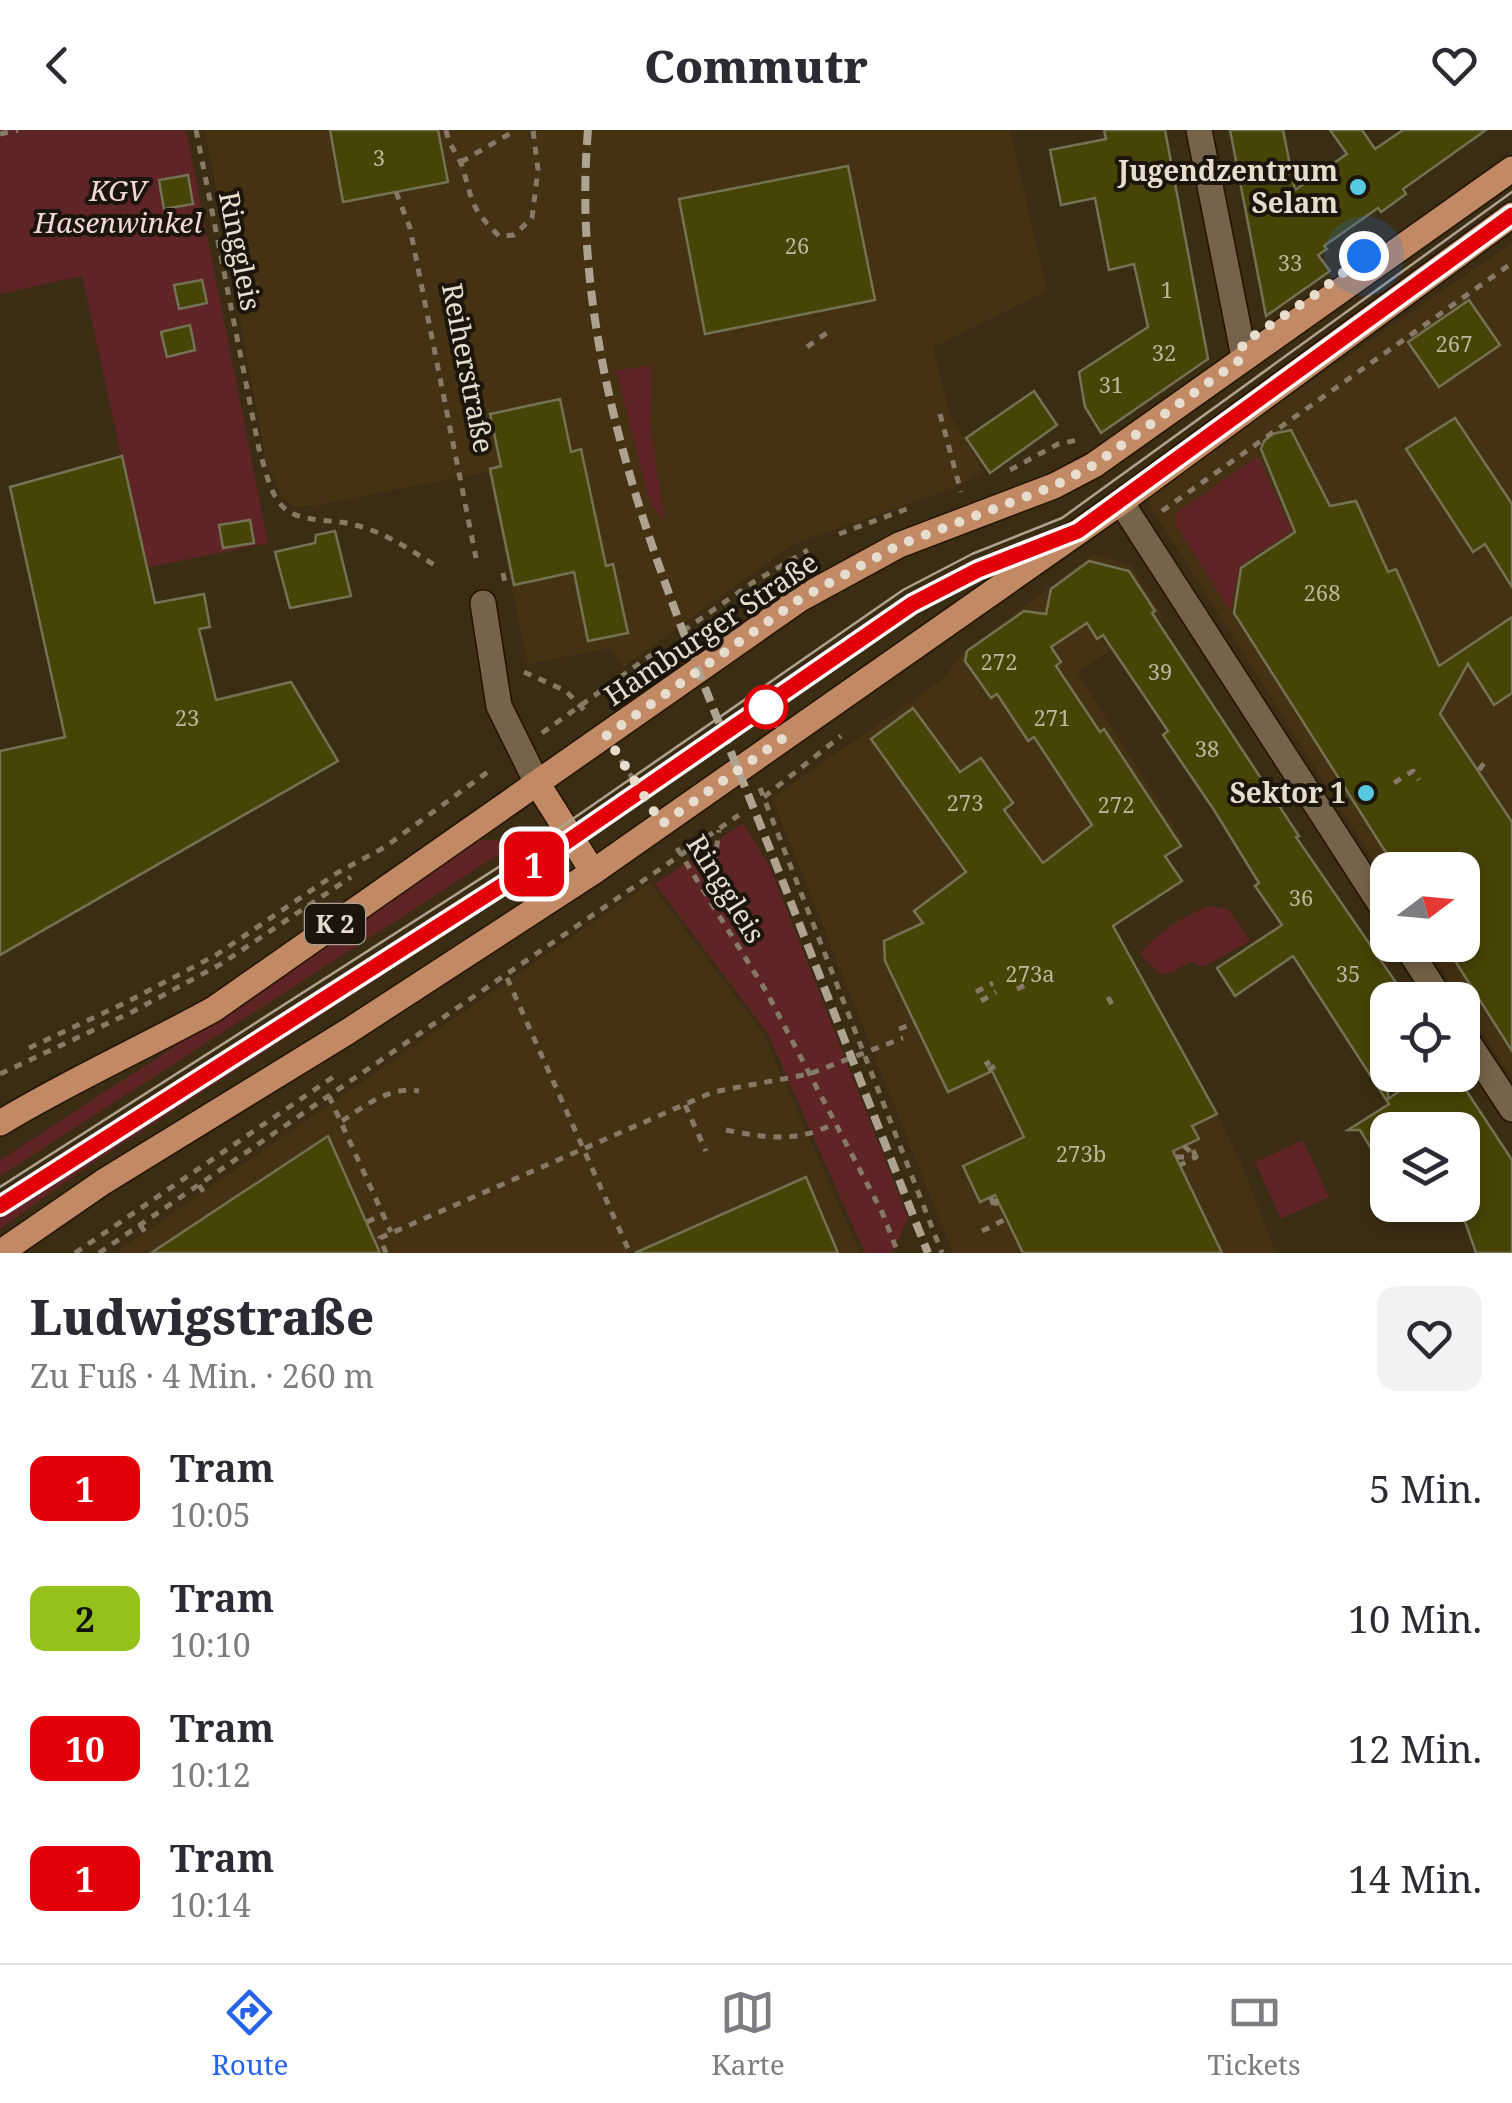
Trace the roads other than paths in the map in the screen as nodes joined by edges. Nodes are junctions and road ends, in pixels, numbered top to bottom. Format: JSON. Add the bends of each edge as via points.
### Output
{"nodes":[{"id":1,"x":1199,"y":130,"type":"edge"},
{"id":2,"x":1512,"y":168,"type":"edge"},
{"id":3,"x":1512,"y":215,"type":"edge"},
{"id":4,"x":1244,"y":357,"type":"junction"},
{"id":5,"x":1121,"y":502,"type":"junction"},
{"id":6,"x":483,"y":604,"type":"dead end"},
{"id":7,"x":537,"y":783,"type":"junction"},
{"id":8,"x":592,"y":872,"type":"junction"},
{"id":9,"x":1370,"y":888,"type":"edge"},
{"id":10,"x":1480,"y":1060,"type":"edge"},
{"id":11,"x":1512,"y":1109,"type":"edge"},
{"id":12,"x":0,"y":1122,"type":"edge"},
{"id":13,"x":0,"y":1253,"type":"edge"}],
"edges":[{"from":1,"to":4,"type":"street"},
{"from":2,"to":4,"type":"main road","name":"Hamburger Straße","number":"K 2"},
{"from":3,"to":5,"type":"main road"},
{"from":4,"to":7,"type":"main road","name":"Hamburger Straße","number":"K 2","via":[[1094,465],[899,545],[800,599]]},
{"from":5,"to":8,"type":"main road"},
{"from":5,"to":9,"type":"street"},
{"from":6,"to":7,"type":"street","via":[[499,706]]},
{"from":7,"to":8,"type":"main road"},
{"from":7,"to":12,"type":"main road","name":"Hamburger Straße","number":"K 2","via":[[214,1009]]},
{"from":8,"to":13,"type":"main road"},
{"from":10,"to":11,"type":"street"}]}
